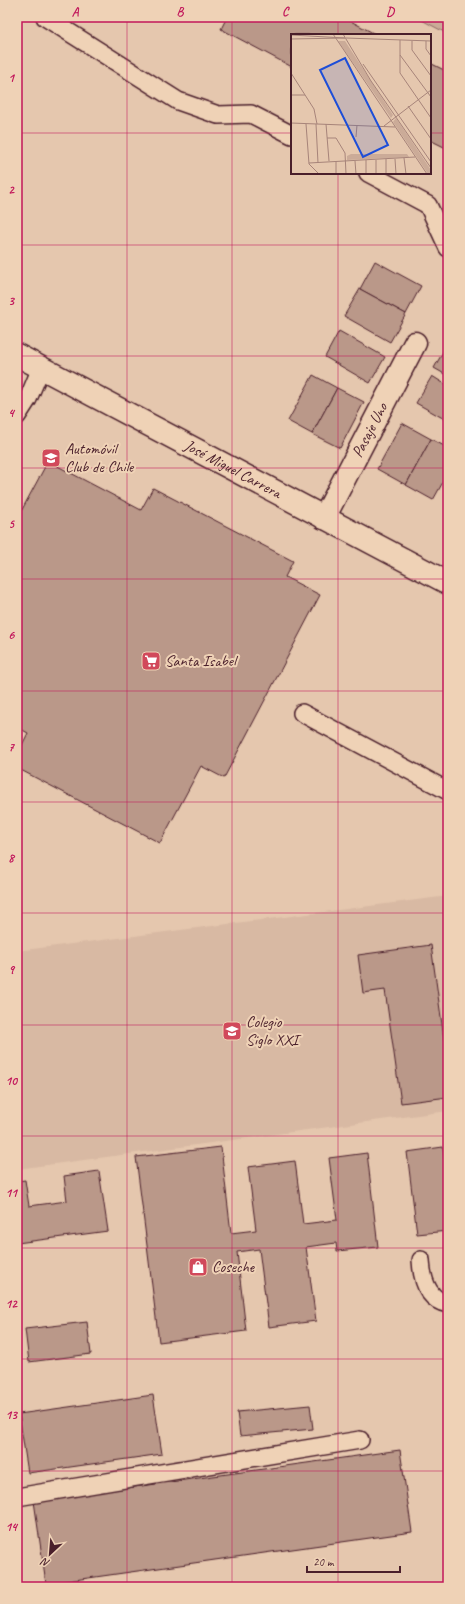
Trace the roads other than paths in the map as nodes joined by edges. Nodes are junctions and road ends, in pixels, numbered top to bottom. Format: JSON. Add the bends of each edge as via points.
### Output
{"nodes":[{"id":1,"x":45,"y":17,"type":"edge"},
{"id":2,"x":291,"y":134,"type":"edge"},
{"id":3,"x":370,"y":174,"type":"edge"},
{"id":4,"x":448,"y":248,"type":"edge"},
{"id":5,"x":415,"y":343,"type":"dead end"},
{"id":6,"x":17,"y":356,"type":"edge"},
{"id":7,"x":41,"y":368,"type":"junction"},
{"id":8,"x":17,"y":416,"type":"edge"},
{"id":9,"x":324,"y":518,"type":"junction"},
{"id":10,"x":448,"y":583,"type":"edge"},
{"id":11,"x":302,"y":713,"type":"dead end"},
{"id":12,"x":448,"y":791,"type":"edge"},
{"id":13,"x":421,"y":1260,"type":"dead end"},
{"id":14,"x":448,"y":1304,"type":"edge"},
{"id":15,"x":360,"y":1440,"type":"dead end"},
{"id":16,"x":17,"y":1498,"type":"edge"}],
"edges":[{"from":1,"to":2,"type":"lane","via":[[178,101],[218,115],[251,114]]},
{"from":3,"to":4,"type":"lane","via":[[428,205]]},
{"from":5,"to":9,"type":"street","name":"Pasaje Uno"},
{"from":6,"to":7,"type":"street","name":"José Miguel Carrera"},
{"from":7,"to":8,"type":"lane","via":[[28,399]]},
{"from":7,"to":9,"type":"street","name":"José Miguel Carrera"},
{"from":9,"to":10,"type":"street","name":"José Miguel Carrera"},
{"from":11,"to":12,"type":"lane"},
{"from":13,"to":14,"type":"lane","via":[[421,1276],[430,1296]]},
{"from":15,"to":16,"type":"lane"}]}
